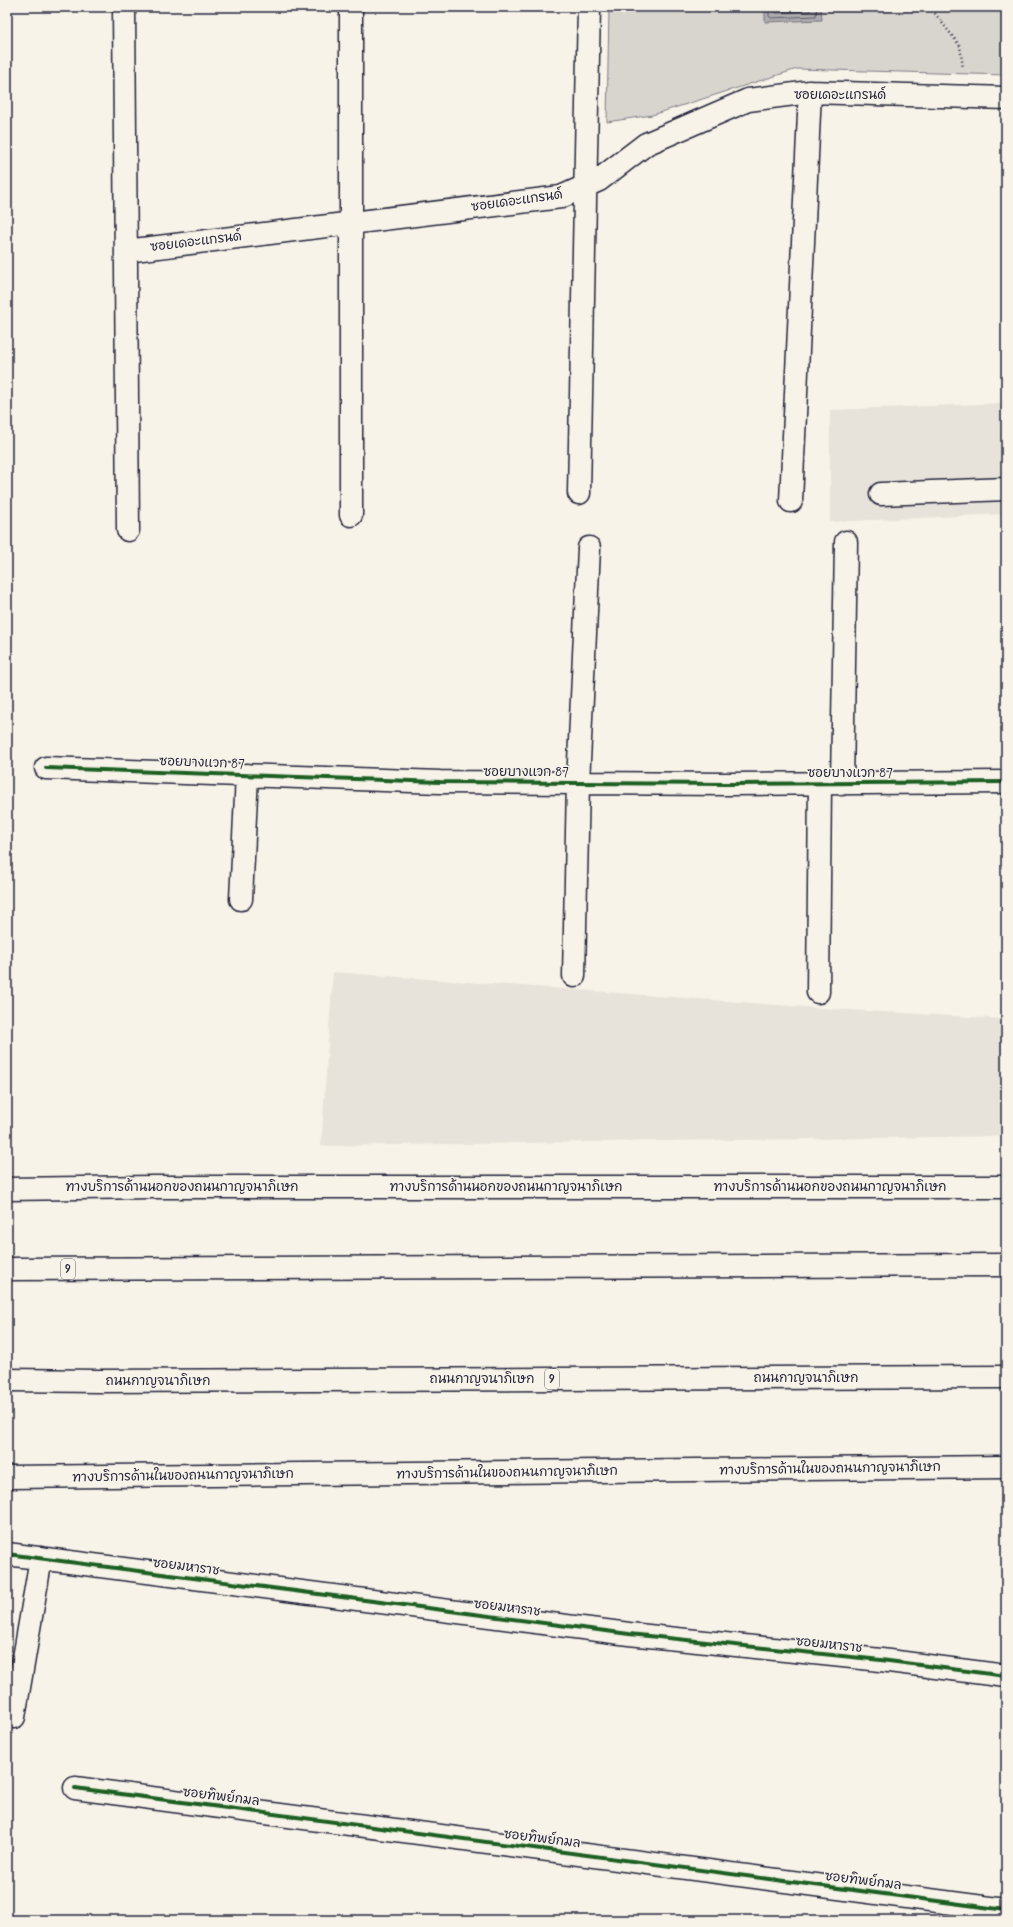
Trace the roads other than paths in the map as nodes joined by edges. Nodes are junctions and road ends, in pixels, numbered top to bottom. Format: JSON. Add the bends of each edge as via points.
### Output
{"nodes":[{"id":1,"x":124,"y":7,"type":"edge"},
{"id":2,"x":351,"y":7,"type":"edge"},
{"id":3,"x":589,"y":7,"type":"edge"},
{"id":4,"x":810,"y":92,"type":"junction"},
{"id":5,"x":1006,"y":98,"type":"edge"},
{"id":6,"x":585,"y":187,"type":"junction"},
{"id":7,"x":351,"y":223,"type":"junction"},
{"id":8,"x":126,"y":250,"type":"junction"},
{"id":9,"x":1006,"y":489,"type":"edge"},
{"id":10,"x":579,"y":493,"type":"dead end"},
{"id":11,"x":881,"y":494,"type":"dead end"},
{"id":12,"x":791,"y":501,"type":"dead end"},
{"id":13,"x":351,"y":515,"type":"dead end"},
{"id":14,"x":128,"y":530,"type":"dead end"},
{"id":15,"x":846,"y":542,"type":"dead end"},
{"id":16,"x":590,"y":548,"type":"dead end"},
{"id":17,"x":46,"y":768,"type":"dead end"},
{"id":18,"x":246,"y":775,"type":"junction"},
{"id":19,"x":1006,"y":782,"type":"edge"},
{"id":20,"x":578,"y":783,"type":"junction"},
{"id":21,"x":820,"y":784,"type":"junction"},
{"id":22,"x":842,"y":784,"type":"junction"},
{"id":23,"x":241,"y":899,"type":"dead end"},
{"id":24,"x":574,"y":976,"type":"dead end"},
{"id":25,"x":818,"y":992,"type":"dead end"},
{"id":26,"x":1006,"y":1187,"type":"edge"},
{"id":27,"x":7,"y":1189,"type":"edge"},
{"id":28,"x":1006,"y":1265,"type":"edge"},
{"id":29,"x":7,"y":1269,"type":"edge"},
{"id":30,"x":1006,"y":1377,"type":"edge"},
{"id":31,"x":7,"y":1380,"type":"edge"},
{"id":32,"x":1006,"y":1467,"type":"edge"},
{"id":33,"x":7,"y":1477,"type":"edge"},
{"id":34,"x":7,"y":1554,"type":"edge"},
{"id":35,"x":41,"y":1558,"type":"junction"},
{"id":36,"x":1006,"y":1676,"type":"edge"},
{"id":37,"x":14,"y":1717,"type":"dead end"},
{"id":38,"x":75,"y":1788,"type":"dead end"},
{"id":39,"x":1006,"y":1910,"type":"edge"}],
"edges":[{"from":1,"to":8,"type":"main road"},
{"from":2,"to":7,"type":"main road"},
{"from":3,"to":6,"type":"main road"},
{"from":4,"to":5,"type":"main road","name":"ซอยเดอะแกรนด์"},
{"from":4,"to":6,"type":"main road","name":"ซอยเดอะแกรนด์","via":[[748,100],[646,144],[599,180]]},
{"from":4,"to":12,"type":"main road"},
{"from":6,"to":7,"type":"main road","name":"ซอยเดอะแกรนด์","via":[[561,197]]},
{"from":6,"to":10,"type":"main road"},
{"from":7,"to":8,"type":"main road","name":"ซอยเดอะแกรนด์"},
{"from":7,"to":13,"type":"main road"},
{"from":8,"to":14,"type":"main road"},
{"from":9,"to":11,"type":"main road"},
{"from":15,"to":22,"type":"main road"},
{"from":16,"to":20,"type":"main road"},
{"from":17,"to":18,"type":"main road","name":"ซอยบางแวก 87"},
{"from":18,"to":20,"type":"main road","name":"ซอยบางแวก 87","via":[[440,782]]},
{"from":18,"to":23,"type":"main road"},
{"from":19,"to":22,"type":"main road","name":"ซอยบางแวก 87"},
{"from":20,"to":21,"type":"main road","name":"ซอยบางแวก 87"},
{"from":20,"to":24,"type":"main road"},
{"from":21,"to":22,"type":"main road","name":"ซอยบางแวก 87"},
{"from":21,"to":25,"type":"main road"},
{"from":26,"to":27,"type":"main road","name":"ทางบริการด้านนอกของถนนกาญจนาภิเษก"},
{"from":28,"to":29,"type":"main road","number":"9"},
{"from":30,"to":31,"type":"main road","name":"ถนนกาญจนาภิเษก","number":"9"},
{"from":32,"to":33,"type":"main road","name":"ทางบริการด้านในของถนนกาญจนาภิเษก"},
{"from":34,"to":35,"type":"main road","name":"ซอยมหาราช"},
{"from":35,"to":36,"type":"main road","name":"ซอยมหาราช","via":[[629,1634],[873,1659]]},
{"from":35,"to":37,"type":"main road"},
{"from":38,"to":39,"type":"main road","name":"ซอยทิพย์กมล"}]}
